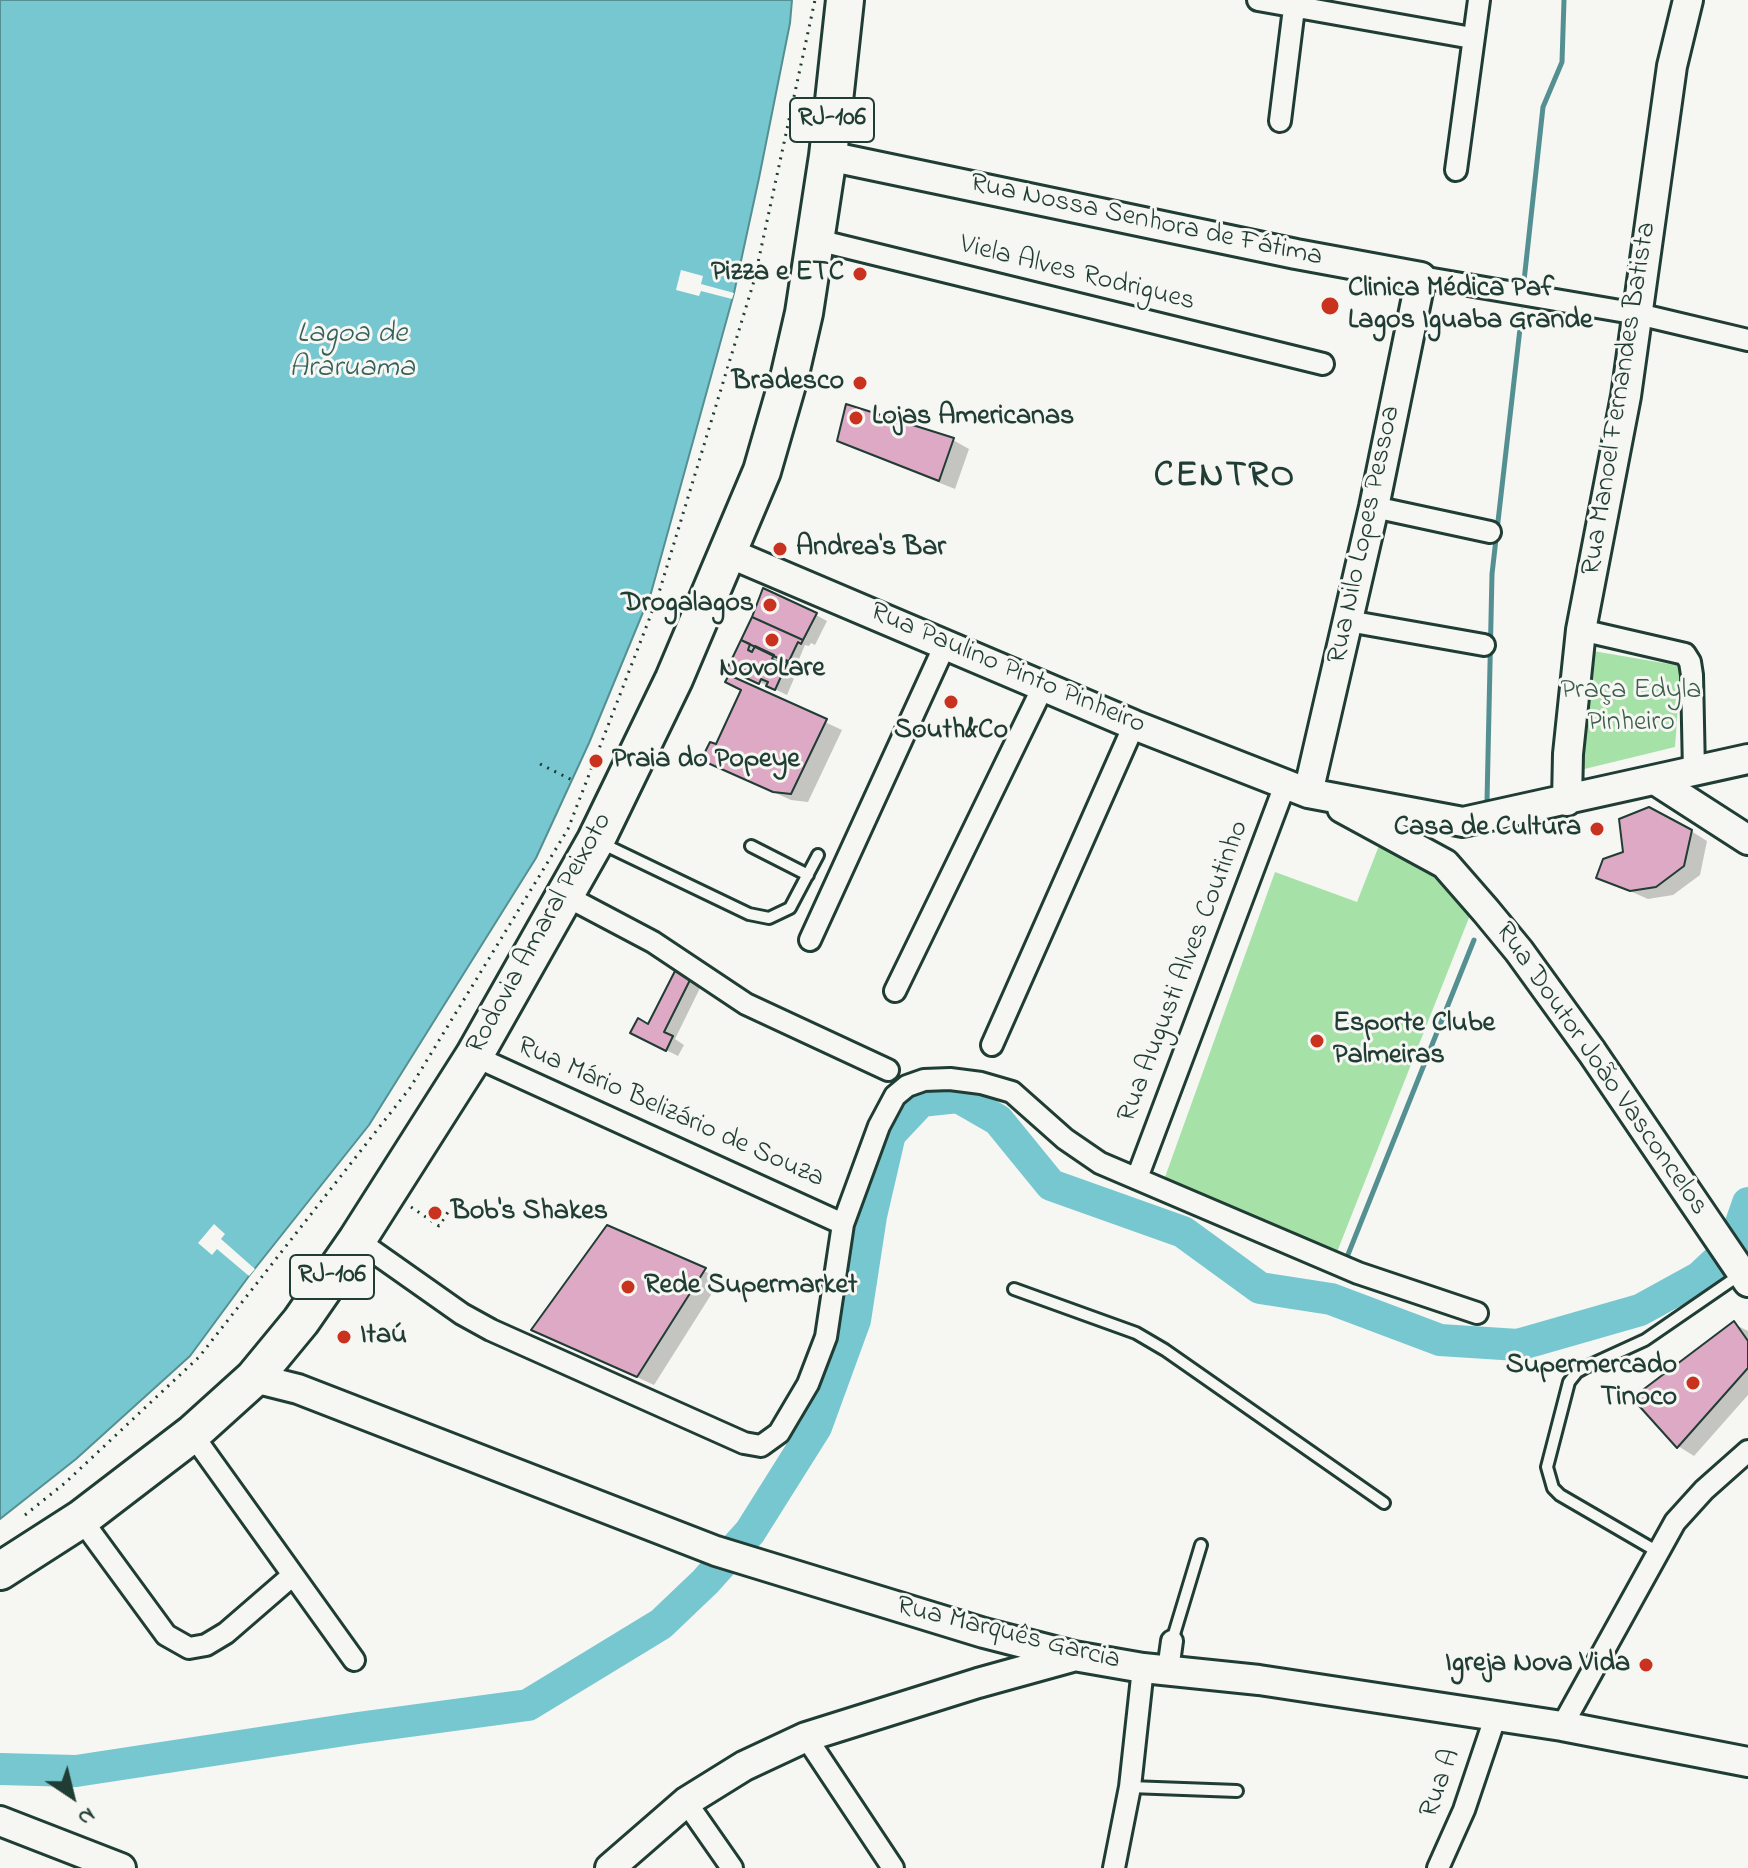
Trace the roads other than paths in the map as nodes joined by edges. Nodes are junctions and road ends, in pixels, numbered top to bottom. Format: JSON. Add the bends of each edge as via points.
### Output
{"nodes":[{"id":1,"x":845,"y":0,"type":"edge"},
{"id":2,"x":1258,"y":0,"type":"edge"},
{"id":3,"x":1479,"y":0,"type":"edge"},
{"id":4,"x":1688,"y":0,"type":"edge"},
{"id":5,"x":1295,"y":2,"type":"edge"},
{"id":6,"x":1472,"y":38,"type":"junction"},
{"id":7,"x":1280,"y":121,"type":"dead end"},
{"id":8,"x":828,"y":156,"type":"junction"},
{"id":9,"x":1456,"y":170,"type":"dead end"},
{"id":10,"x":817,"y":240,"type":"junction"},
{"id":11,"x":1421,"y":277,"type":"junction"},
{"id":12,"x":1638,"y":314,"type":"junction"},
{"id":13,"x":1748,"y":340,"type":"edge"},
{"id":14,"x":1323,"y":364,"type":"dead end"},
{"id":15,"x":1374,"y":507,"type":"junction"},
{"id":16,"x":1490,"y":532,"type":"dead end"},
{"id":17,"x":729,"y":553,"type":"junction"},
{"id":18,"x":1348,"y":621,"type":"junction"},
{"id":19,"x":1581,"y":630,"type":"junction"},
{"id":20,"x":945,"y":645,"type":"junction"},
{"id":21,"x":1484,"y":645,"type":"dead end"},
{"id":22,"x":1043,"y":687,"type":"junction"},
{"id":23,"x":1134,"y":725,"type":"junction"},
{"id":24,"x":1748,"y":759,"type":"edge"},
{"id":25,"x":1694,"y":772,"type":"junction"},
{"id":26,"x":1655,"y":780,"type":"junction"},
{"id":27,"x":1297,"y":789,"type":"junction"},
{"id":28,"x":1567,"y":801,"type":"junction"},
{"id":29,"x":1385,"y":817,"type":"junction"},
{"id":30,"x":1463,"y":822,"type":"junction"},
{"id":31,"x":596,"y":840,"type":"junction"},
{"id":32,"x":1748,"y":840,"type":"edge"},
{"id":33,"x":751,"y":846,"type":"dead end"},
{"id":34,"x":818,"y":855,"type":"dead end"},
{"id":35,"x":1445,"y":864,"type":"junction"},
{"id":36,"x":808,"y":875,"type":"junction"},
{"id":37,"x":566,"y":896,"type":"junction"},
{"id":38,"x":810,"y":940,"type":"dead end"},
{"id":39,"x":895,"y":991,"type":"dead end"},
{"id":40,"x":992,"y":1045,"type":"dead end"},
{"id":41,"x":474,"y":1056,"type":"junction"},
{"id":42,"x":888,"y":1070,"type":"dead end"},
{"id":43,"x":1137,"y":1178,"type":"junction"},
{"id":44,"x":843,"y":1224,"type":"junction"},
{"id":45,"x":357,"y":1240,"type":"junction"},
{"id":46,"x":1738,"y":1268,"type":"edge"},
{"id":47,"x":1014,"y":1289,"type":"dead end"},
{"id":48,"x":1477,"y":1313,"type":"dead end"},
{"id":49,"x":263,"y":1367,"type":"junction"},
{"id":50,"x":192,"y":1434,"type":"junction"},
{"id":51,"x":1748,"y":1451,"type":"edge"},
{"id":52,"x":1384,"y":1503,"type":"dead end"},
{"id":53,"x":81,"y":1519,"type":"junction"},
{"id":54,"x":1201,"y":1545,"type":"dead end"},
{"id":55,"x":1658,"y":1552,"type":"junction"},
{"id":56,"x":0,"y":1571,"type":"edge"},
{"id":57,"x":293,"y":1575,"type":"junction"},
{"id":58,"x":984,"y":1633,"type":"junction"},
{"id":59,"x":1172,"y":1641,"type":"joint"},
{"id":60,"x":1074,"y":1656,"type":"junction"},
{"id":61,"x":354,"y":1660,"type":"dead end"},
{"id":62,"x":1156,"y":1669,"type":"junction"},
{"id":63,"x":978,"y":1683,"type":"junction"},
{"id":64,"x":1495,"y":1718,"type":"junction"},
{"id":65,"x":1562,"y":1726,"type":"junction"},
{"id":66,"x":806,"y":1737,"type":"junction"},
{"id":67,"x":1748,"y":1762,"type":"edge"},
{"id":68,"x":1130,"y":1787,"type":"junction"},
{"id":69,"x":1237,"y":1791,"type":"dead end"},
{"id":70,"x":686,"y":1802,"type":"junction"},
{"id":71,"x":0,"y":1821,"type":"edge"},
{"id":72,"x":121,"y":1868,"type":"edge"},
{"id":73,"x":610,"y":1868,"type":"edge"},
{"id":74,"x":732,"y":1868,"type":"edge"},
{"id":75,"x":893,"y":1868,"type":"edge"},
{"id":76,"x":1115,"y":1868,"type":"edge"},
{"id":77,"x":1438,"y":1868,"type":"edge"}],
"edges":[{"from":1,"to":8,"type":"highway","name":"Rodovia Amaral Peixoto","number":"RJ-106"},
{"from":2,"to":5,"type":"street"},
{"from":3,"to":6,"type":"street"},
{"from":4,"to":12,"type":"street","name":"Rua Manoel Fernandes Batista","via":[[1672,66]]},
{"from":5,"to":6,"type":"street"},
{"from":5,"to":7,"type":"street"},
{"from":6,"to":9,"type":"street"},
{"from":8,"to":10,"type":"highway","name":"Rodovia Amaral Peixoto","number":"RJ-106"},
{"from":8,"to":11,"type":"street","name":"Rua Nossa Senhora de Fátima"},
{"from":10,"to":14,"type":"street","name":"Viela Alves Rodrigues"},
{"from":10,"to":17,"type":"highway","name":"Rodovia Amaral Peixoto","number":"RJ-106","via":[[790,374],[762,471]]},
{"from":11,"to":12,"type":"street","name":"Rua Nossa Senhora de Fátima"},
{"from":11,"to":15,"type":"street","name":"Rua Nilo Lopes Pessoa"},
{"from":12,"to":13,"type":"street","name":"Rua Nossa Senhora de Fátima"},
{"from":12,"to":19,"type":"street","name":"Rua Manoel Fernandes Batista"},
{"from":15,"to":16,"type":"street"},
{"from":15,"to":18,"type":"street","name":"Rua Nilo Lopes Pessoa"},
{"from":17,"to":20,"type":"street","name":"Rua Paulino Pinto Pinheiro"},
{"from":17,"to":31,"type":"highway","name":"Rodovia Amaral Peixoto","number":"RJ-106"},
{"from":18,"to":21,"type":"street"},
{"from":18,"to":27,"type":"street","name":"Rua Nilo Lopes Pessoa"},
{"from":19,"to":25,"type":"street","via":[[1685,654],[1692,675]]},
{"from":19,"to":28,"type":"street","name":"Rua Manoel Fernandes Batista"},
{"from":20,"to":22,"type":"street","name":"Rua Paulino Pinto Pinheiro"},
{"from":20,"to":38,"type":"street"},
{"from":22,"to":23,"type":"street","name":"Rua Paulino Pinto Pinheiro"},
{"from":22,"to":39,"type":"street"},
{"from":23,"to":27,"type":"street","name":"Rua Paulino Pinto Pinheiro"},
{"from":23,"to":40,"type":"street"},
{"from":24,"to":25,"type":"street"},
{"from":25,"to":26,"type":"street"},
{"from":26,"to":28,"type":"street"},
{"from":26,"to":32,"type":"street"},
{"from":27,"to":29,"type":"street","name":"Rua Paulino Pinto Pinheiro"},
{"from":27,"to":43,"type":"street","name":"Rua Augusti Alves Coutinho"},
{"from":28,"to":30,"type":"street"},
{"from":29,"to":30,"type":"street"},
{"from":29,"to":35,"type":"street"},
{"from":30,"to":35,"type":"street"},
{"from":31,"to":36,"type":"lane","via":[[749,914],[769,918],[790,908]]},
{"from":31,"to":37,"type":"highway","name":"Rodovia Amaral Peixoto","number":"RJ-106"},
{"from":33,"to":36,"type":"lane"},
{"from":34,"to":36,"type":"lane"},
{"from":35,"to":46,"type":"street","name":"Rua Doutor João Vasconcelos","via":[[1528,963]]},
{"from":37,"to":41,"type":"highway","name":"Rodovia Amaral Peixoto","number":"RJ-106"},
{"from":37,"to":42,"type":"street","via":[[653,942],[746,1004]]},
{"from":41,"to":44,"type":"street","name":"Rua Mário Belizário de Souza"},
{"from":41,"to":45,"type":"highway","name":"Rodovia Amaral Peixoto","number":"RJ-106"},
{"from":43,"to":44,"type":"street","via":[[1078,1149],[1012,1092],[981,1083],[924,1080],[895,1096]]},
{"from":43,"to":48,"type":"street","via":[[1358,1273]]},
{"from":44,"to":45,"type":"street","via":[[826,1337],[808,1384],[779,1433],[761,1446],[491,1330]]},
{"from":45,"to":49,"type":"highway","name":"Rodovia Amaral Peixoto","number":"RJ-106"},
{"from":46,"to":55,"type":"lane","via":[[1645,1340],[1577,1372],[1569,1382],[1547,1467],[1553,1488]]},
{"from":47,"to":52,"type":"lane","via":[[1136,1333]]},
{"from":49,"to":50,"type":"highway","name":"Rodovia Amaral Peixoto","number":"RJ-106"},
{"from":49,"to":58,"type":"street","name":"Rua Marquês Garcia","via":[[298,1389],[716,1551]]},
{"from":50,"to":53,"type":"highway","name":"Rodovia Amaral Peixoto","number":"RJ-106"},
{"from":50,"to":57,"type":"street"},
{"from":51,"to":55,"type":"street","via":[[1675,1522]]},
{"from":53,"to":56,"type":"highway","name":"Rodovia Amaral Peixoto","number":"RJ-106"},
{"from":53,"to":57,"type":"street","via":[[166,1635],[189,1648],[226,1633]]},
{"from":54,"to":59,"type":"lane"},
{"from":55,"to":65,"type":"street"},
{"from":57,"to":61,"type":"street"},
{"from":58,"to":60,"type":"street","name":"Rua Marquês Garcia"},
{"from":58,"to":63,"type":"street","via":[[993,1662]]},
{"from":59,"to":62,"type":"street"},
{"from":60,"to":62,"type":"street","name":"Rua Marquês Garcia"},
{"from":60,"to":63,"type":"street"},
{"from":62,"to":64,"type":"street","name":"Rua Marquês Garcia"},
{"from":62,"to":68,"type":"street"},
{"from":63,"to":66,"type":"street"},
{"from":64,"to":65,"type":"street","name":"Rua Marquês Garcia"},
{"from":64,"to":77,"type":"street","name":"Rua A"},
{"from":65,"to":67,"type":"street","name":"Rua Marquês Garcia"},
{"from":66,"to":70,"type":"street","via":[[744,1766]]},
{"from":66,"to":75,"type":"street"},
{"from":68,"to":69,"type":"lane"},
{"from":68,"to":76,"type":"street"},
{"from":70,"to":73,"type":"street"},
{"from":70,"to":74,"type":"street"},
{"from":71,"to":72,"type":"street"}]}
